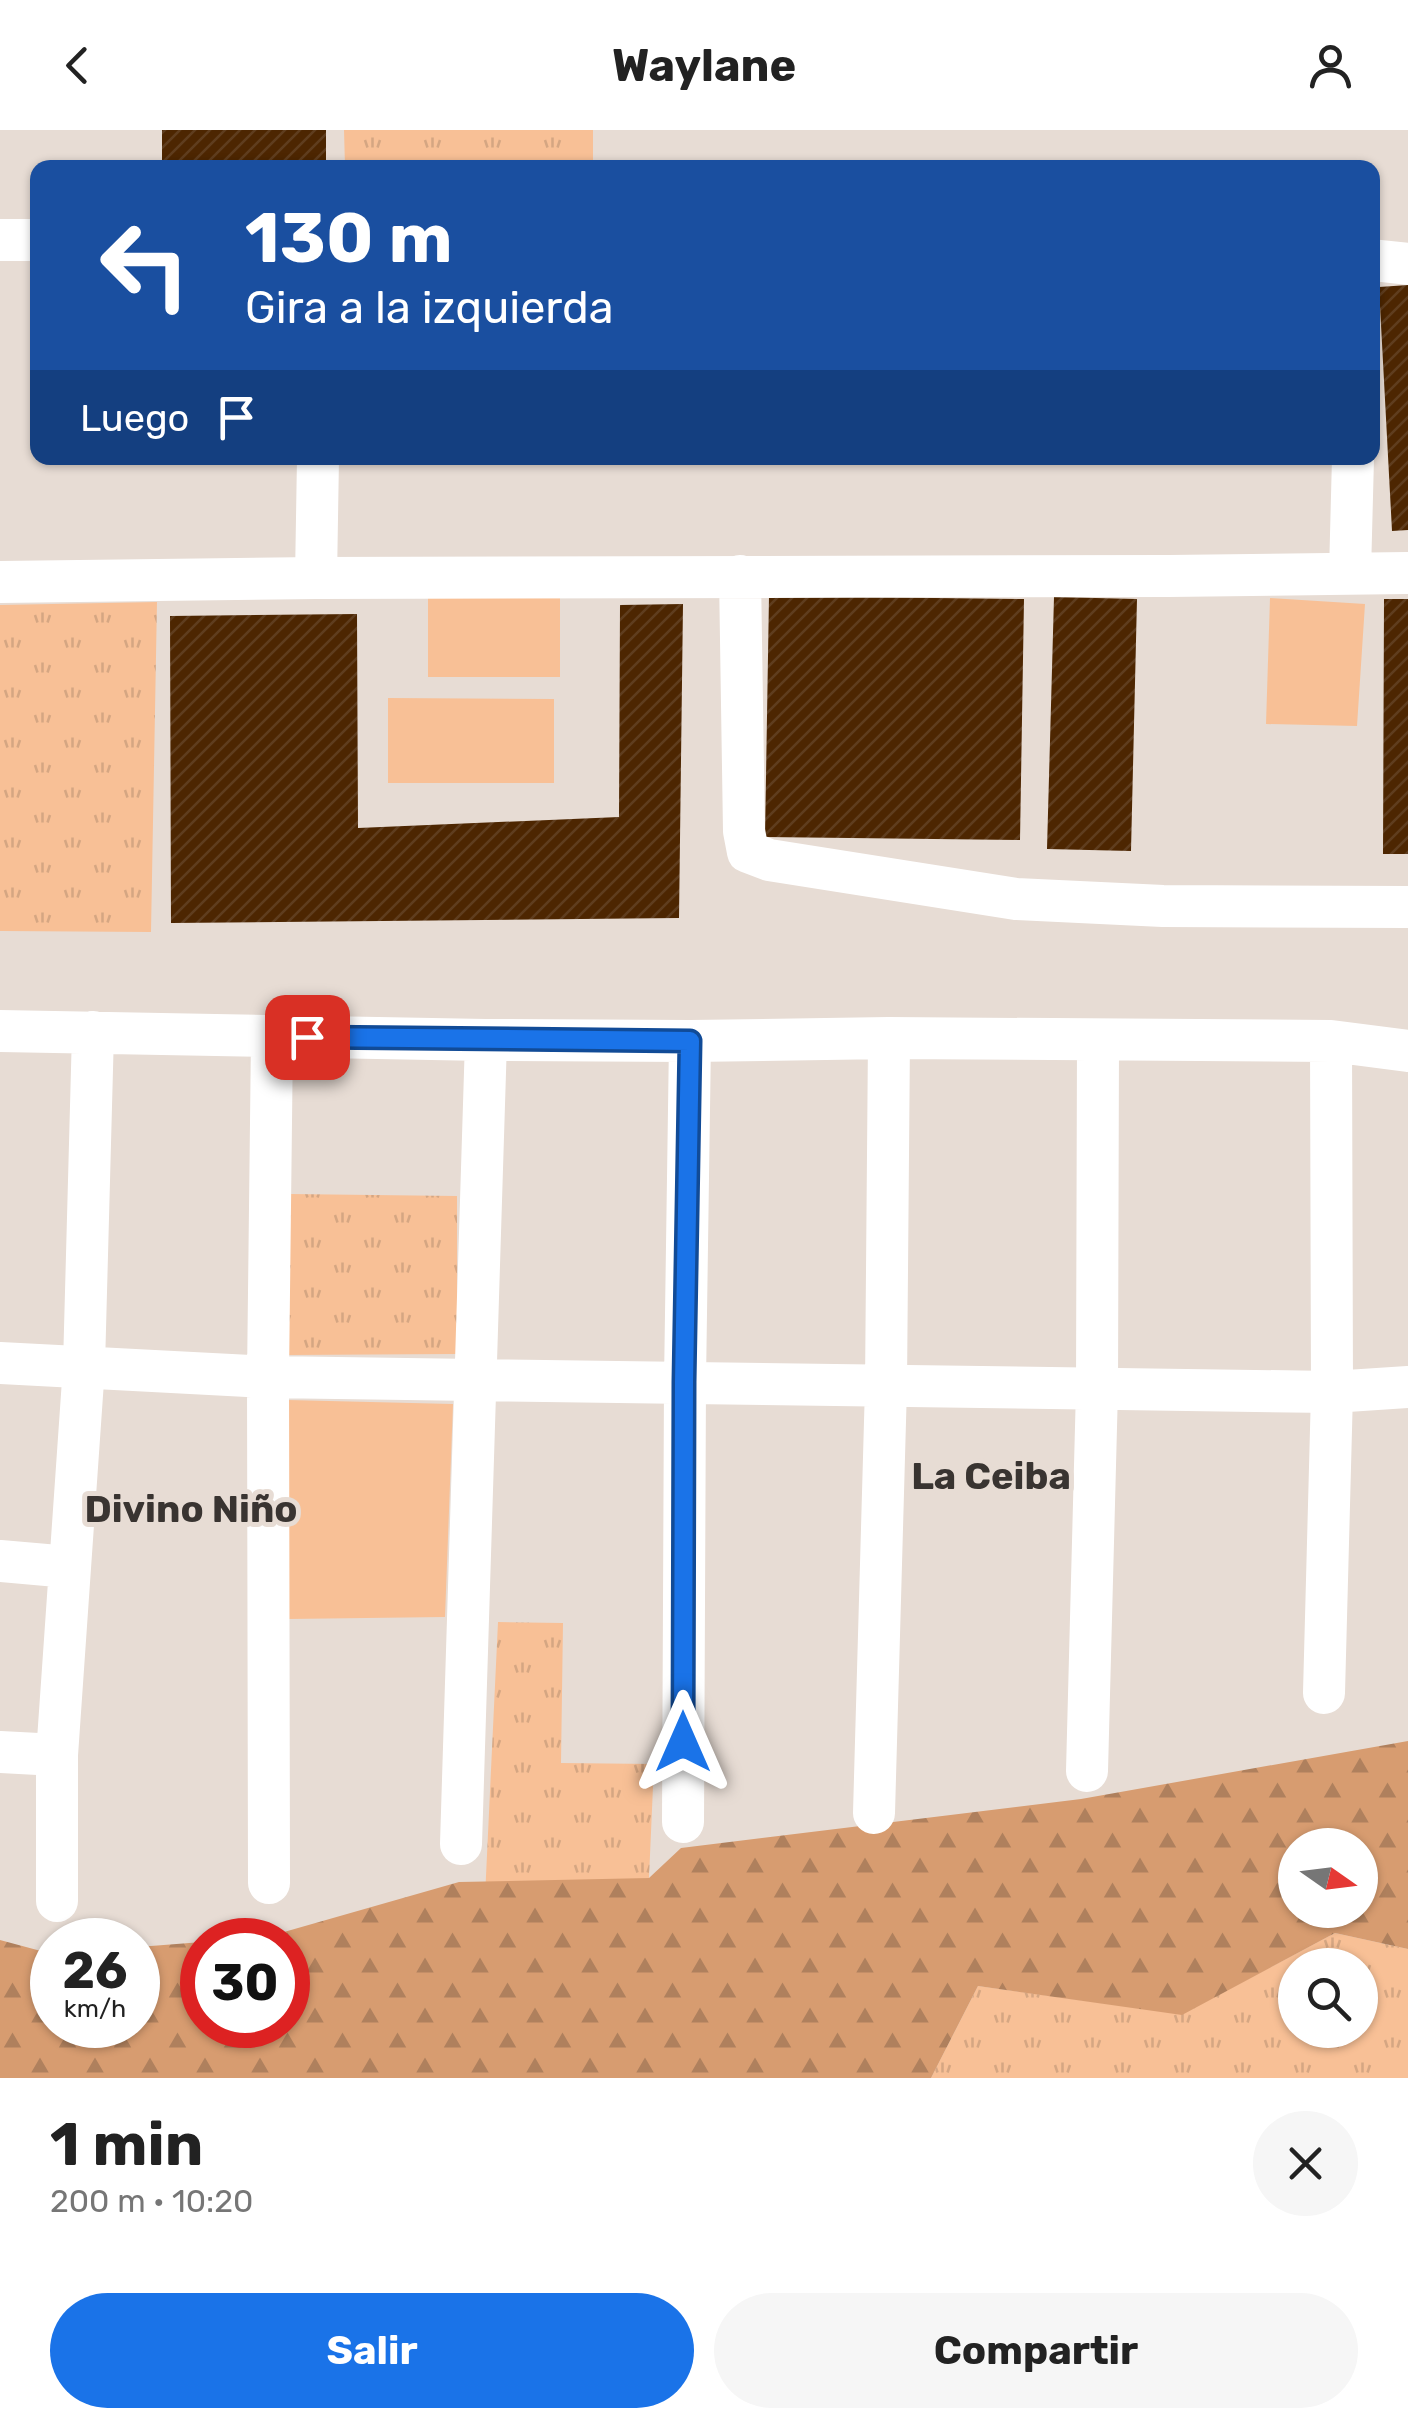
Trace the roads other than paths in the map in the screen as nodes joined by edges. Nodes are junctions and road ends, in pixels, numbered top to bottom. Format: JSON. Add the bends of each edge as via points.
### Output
{"nodes":[{"id":1,"x":0,"y":240,"type":"edge"},
{"id":2,"x":30,"y":240,"type":"edge"},
{"id":3,"x":1380,"y":261,"type":"edge"},
{"id":4,"x":1408,"y":264,"type":"edge"},
{"id":5,"x":318,"y":465,"type":"edge"},
{"id":6,"x":1353,"y":465,"type":"edge"},
{"id":7,"x":1408,"y":572,"type":"edge"},
{"id":8,"x":1350,"y":573,"type":"junction"},
{"id":9,"x":740,"y":576,"type":"junction"},
{"id":10,"x":316,"y":578,"type":"junction"},
{"id":11,"x":0,"y":582,"type":"edge"},
{"id":12,"x":1408,"y":907,"type":"edge"},
{"id":13,"x":0,"y":1030,"type":"edge"},
{"id":14,"x":93,"y":1032,"type":"junction"},
{"id":15,"x":272,"y":1037,"type":"junction"},
{"id":16,"x":888,"y":1038,"type":"junction"},
{"id":17,"x":486,"y":1040,"type":"junction"},
{"id":18,"x":690,"y":1041,"type":"junction"},
{"id":19,"x":1098,"y":1041,"type":"junction"},
{"id":20,"x":1331,"y":1041,"type":"junction"},
{"id":21,"x":1408,"y":1051,"type":"edge"},
{"id":22,"x":0,"y":1363,"type":"edge"},
{"id":23,"x":84,"y":1366,"type":"junction"},
{"id":24,"x":268,"y":1377,"type":"junction"},
{"id":25,"x":476,"y":1380,"type":"junction"},
{"id":26,"x":684,"y":1382,"type":"junction"},
{"id":27,"x":886,"y":1386,"type":"junction"},
{"id":28,"x":1408,"y":1387,"type":"edge"},
{"id":29,"x":1097,"y":1389,"type":"junction"},
{"id":30,"x":1332,"y":1392,"type":"junction"},
{"id":31,"x":0,"y":1561,"type":"edge"},
{"id":32,"x":69,"y":1567,"type":"junction"},
{"id":33,"x":1324,"y":1693,"type":"dead end"},
{"id":34,"x":0,"y":1752,"type":"edge"},
{"id":35,"x":57,"y":1755,"type":"junction"},
{"id":36,"x":1088,"y":1771,"type":"dead end"},
{"id":37,"x":874,"y":1813,"type":"dead end"},
{"id":38,"x":683,"y":1822,"type":"dead end"},
{"id":39,"x":460,"y":1844,"type":"dead end"},
{"id":40,"x":269,"y":1884,"type":"dead end"},
{"id":41,"x":56,"y":1901,"type":"dead end"}],
"edges":[{"from":1,"to":2,"type":"street"},
{"from":3,"to":4,"type":"street"},
{"from":5,"to":10,"type":"street"},
{"from":6,"to":8,"type":"street"},
{"from":7,"to":8,"type":"street"},
{"from":8,"to":9,"type":"street"},
{"from":9,"to":10,"type":"street"},
{"from":9,"to":12,"type":"street","via":[[748,852],[1016,899]]},
{"from":10,"to":11,"type":"street"},
{"from":13,"to":14,"type":"street"},
{"from":14,"to":15,"type":"street"},
{"from":14,"to":23,"type":"street"},
{"from":15,"to":17,"type":"street"},
{"from":15,"to":24,"type":"street"},
{"from":16,"to":18,"type":"street"},
{"from":16,"to":19,"type":"street"},
{"from":16,"to":27,"type":"street"},
{"from":17,"to":18,"type":"street"},
{"from":17,"to":25,"type":"street"},
{"from":18,"to":26,"type":"street"},
{"from":19,"to":20,"type":"street"},
{"from":19,"to":29,"type":"street"},
{"from":20,"to":21,"type":"street"},
{"from":20,"to":30,"type":"street"},
{"from":22,"to":23,"type":"street"},
{"from":23,"to":24,"type":"street"},
{"from":23,"to":32,"type":"street"},
{"from":24,"to":25,"type":"street"},
{"from":24,"to":40,"type":"street"},
{"from":25,"to":26,"type":"street"},
{"from":25,"to":39,"type":"street"},
{"from":26,"to":27,"type":"street"},
{"from":26,"to":38,"type":"street"},
{"from":27,"to":29,"type":"street"},
{"from":27,"to":37,"type":"street"},
{"from":28,"to":30,"type":"street"},
{"from":29,"to":30,"type":"street"},
{"from":29,"to":36,"type":"street"},
{"from":30,"to":33,"type":"street"},
{"from":31,"to":32,"type":"street"},
{"from":32,"to":35,"type":"street"},
{"from":34,"to":35,"type":"street"},
{"from":35,"to":41,"type":"street"}]}
